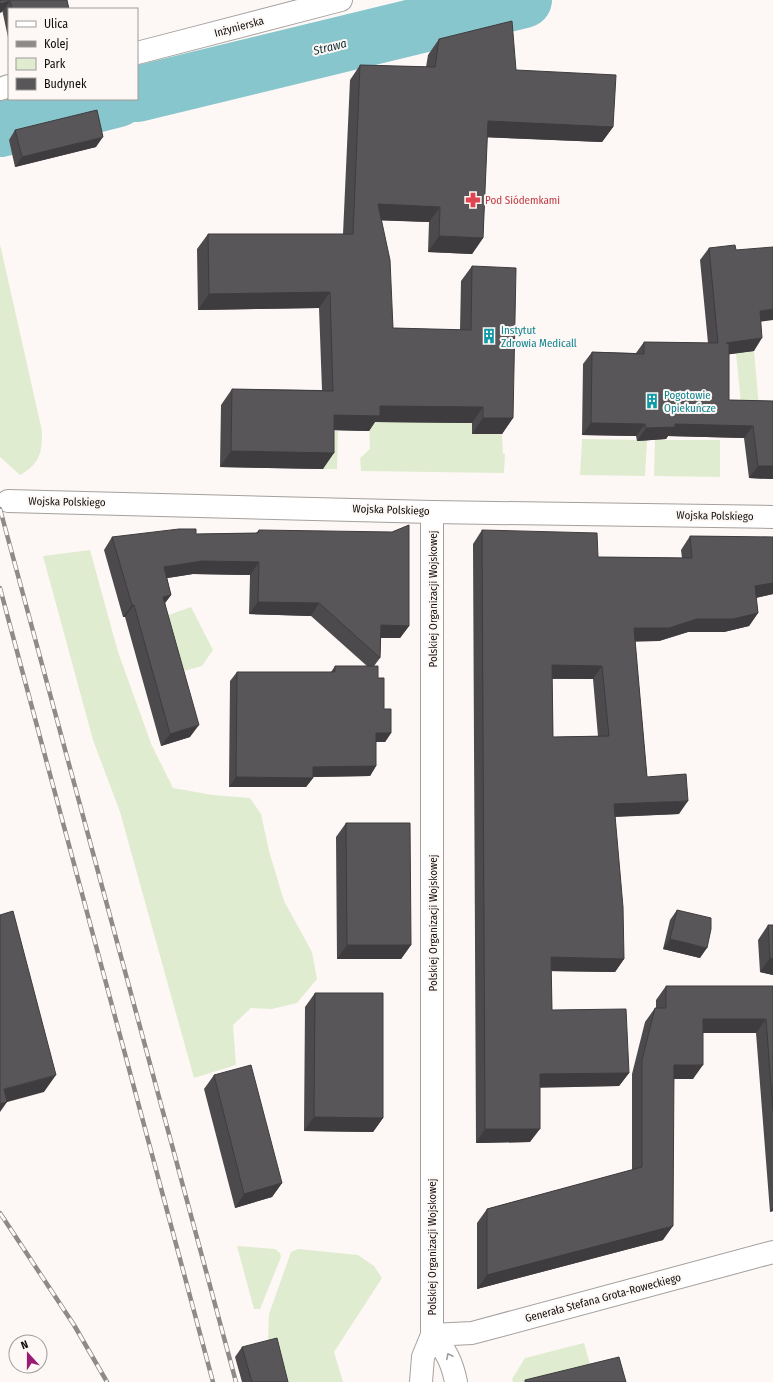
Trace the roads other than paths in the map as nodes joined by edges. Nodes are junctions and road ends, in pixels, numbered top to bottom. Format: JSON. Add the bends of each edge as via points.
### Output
{"nodes":[{"id":1,"x":341,"y":0,"type":"edge"},
{"id":2,"x":138,"y":53,"type":"edge"},
{"id":3,"x":8,"y":501,"type":"dead end"},
{"id":4,"x":432,"y":512,"type":"junction"},
{"id":5,"x":773,"y":517,"type":"edge"},
{"id":6,"x":773,"y":1252,"type":"edge"},
{"id":7,"x":432,"y":1335,"type":"junction"},
{"id":8,"x":421,"y":1382,"type":"edge"},
{"id":9,"x":456,"y":1382,"type":"edge"}],
"edges":[{"from":1,"to":2,"type":"street","name":"Inżynierska"},
{"from":3,"to":4,"type":"street","name":"Wojska Polskiego"},
{"from":4,"to":5,"type":"street","name":"Wojska Polskiego"},
{"from":4,"to":7,"type":"street","name":"Polskiej Organizacji Wojskowej"},
{"from":6,"to":7,"type":"street","name":"Generała Stefana Grota-Roweckiego","via":[[472,1333]]},
{"from":7,"to":8,"type":"street","name":"Polskiej Organizacji Wojskowej","via":[[423,1357]]},
{"from":9,"to":7,"type":"street","one_way":true,"via":[[453,1364]]}]}
